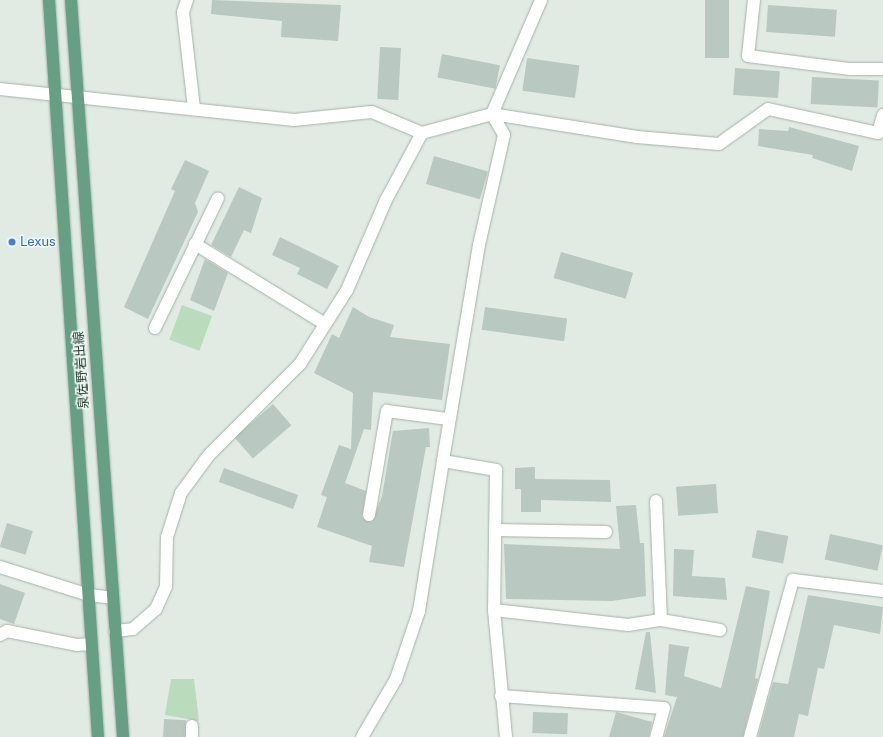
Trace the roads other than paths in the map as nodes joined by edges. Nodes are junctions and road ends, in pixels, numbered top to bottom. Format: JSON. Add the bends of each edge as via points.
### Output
{"nodes":[{"id":1,"x":49,"y":0,"type":"edge"},
{"id":2,"x":71,"y":0,"type":"edge"},
{"id":3,"x":187,"y":0,"type":"edge"},
{"id":4,"x":540,"y":0,"type":"edge"},
{"id":5,"x":754,"y":0,"type":"edge"},
{"id":6,"x":883,"y":69,"type":"edge"},
{"id":7,"x":0,"y":89,"type":"edge"},
{"id":8,"x":55,"y":95,"type":"junction"},
{"id":9,"x":77,"y":96,"type":"junction"},
{"id":10,"x":194,"y":109,"type":"junction"},
{"id":11,"x":492,"y":114,"type":"junction"},
{"id":12,"x":883,"y":115,"type":"edge"},
{"id":13,"x":422,"y":133,"type":"junction"},
{"id":14,"x":881,"y":138,"type":"edge"},
{"id":15,"x":218,"y":198,"type":"dead end"},
{"id":16,"x":195,"y":244,"type":"junction"},
{"id":17,"x":325,"y":324,"type":"junction"},
{"id":18,"x":155,"y":328,"type":"dead end"},
{"id":19,"x":448,"y":419,"type":"junction"},
{"id":20,"x":442,"y":461,"type":"junction"},
{"id":21,"x":656,"y":501,"type":"dead end"},
{"id":22,"x":369,"y":515,"type":"dead end"},
{"id":23,"x":495,"y":530,"type":"junction"},
{"id":24,"x":606,"y":532,"type":"dead end"},
{"id":25,"x":0,"y":567,"type":"edge"},
{"id":26,"x":883,"y":591,"type":"edge"},
{"id":27,"x":88,"y":595,"type":"junction"},
{"id":28,"x":112,"y":598,"type":"junction"},
{"id":29,"x":494,"y":610,"type":"junction"},
{"id":30,"x":661,"y":620,"type":"junction"},
{"id":31,"x":720,"y":630,"type":"dead end"},
{"id":32,"x":115,"y":631,"type":"junction"},
{"id":33,"x":0,"y":635,"type":"edge"},
{"id":34,"x":91,"y":644,"type":"junction"},
{"id":35,"x":501,"y":696,"type":"junction"},
{"id":36,"x":98,"y":737,"type":"edge"},
{"id":37,"x":123,"y":737,"type":"edge"},
{"id":38,"x":362,"y":737,"type":"edge"},
{"id":39,"x":506,"y":737,"type":"edge"},
{"id":40,"x":656,"y":737,"type":"edge"},
{"id":41,"x":750,"y":737,"type":"edge"}],
"edges":[{"from":1,"to":8,"type":"main road","name":"泉佐野岩出線"},
{"from":2,"to":9,"type":"main road","name":"泉佐野岩出線"},
{"from":3,"to":10,"type":"street","via":[[183,12]]},
{"from":4,"to":11,"type":"street"},
{"from":5,"to":6,"type":"street","via":[[748,56],[850,69]]},
{"from":7,"to":8,"type":"street"},
{"from":8,"to":9,"type":"street"},
{"from":8,"to":27,"type":"main road","name":"泉佐野岩出線"},
{"from":9,"to":10,"type":"street"},
{"from":9,"to":28,"type":"main road","name":"泉佐野岩出線"},
{"from":10,"to":13,"type":"street","via":[[294,120],[372,112]]},
{"from":11,"to":13,"type":"street"},
{"from":11,"to":14,"type":"street","via":[[636,137],[719,144],[768,109]]},
{"from":11,"to":19,"type":"street","via":[[504,136],[478,245]]},
{"from":12,"to":14,"type":"street"},
{"from":13,"to":17,"type":"street","via":[[386,200],[347,290]]},
{"from":15,"to":16,"type":"street"},
{"from":16,"to":17,"type":"street"},
{"from":16,"to":18,"type":"street"},
{"from":17,"to":32,"type":"street","via":[[300,364],[209,455],[181,492],[166,537],[166,587],[156,609],[138,626]]},
{"from":19,"to":20,"type":"street"},
{"from":19,"to":22,"type":"street","via":[[387,411]]},
{"from":20,"to":23,"type":"street","via":[[496,470]]},
{"from":20,"to":38,"type":"street","via":[[419,611],[396,679]]},
{"from":21,"to":30,"type":"street"},
{"from":23,"to":24,"type":"street"},
{"from":23,"to":29,"type":"street"},
{"from":25,"to":27,"type":"street"},
{"from":26,"to":41,"type":"street","via":[[793,580]]},
{"from":27,"to":28,"type":"street"},
{"from":27,"to":34,"type":"main road","name":"泉佐野岩出線"},
{"from":28,"to":32,"type":"main road","name":"泉佐野岩出線"},
{"from":29,"to":30,"type":"street","via":[[628,625]]},
{"from":29,"to":35,"type":"street"},
{"from":30,"to":31,"type":"street"},
{"from":32,"to":37,"type":"main road","name":"泉佐野岩出線"},
{"from":33,"to":34,"type":"street","via":[[7,632],[77,645]]},
{"from":34,"to":36,"type":"main road","name":"泉佐野岩出線"},
{"from":35,"to":39,"type":"street"},
{"from":35,"to":40,"type":"street","via":[[664,708]]}]}
